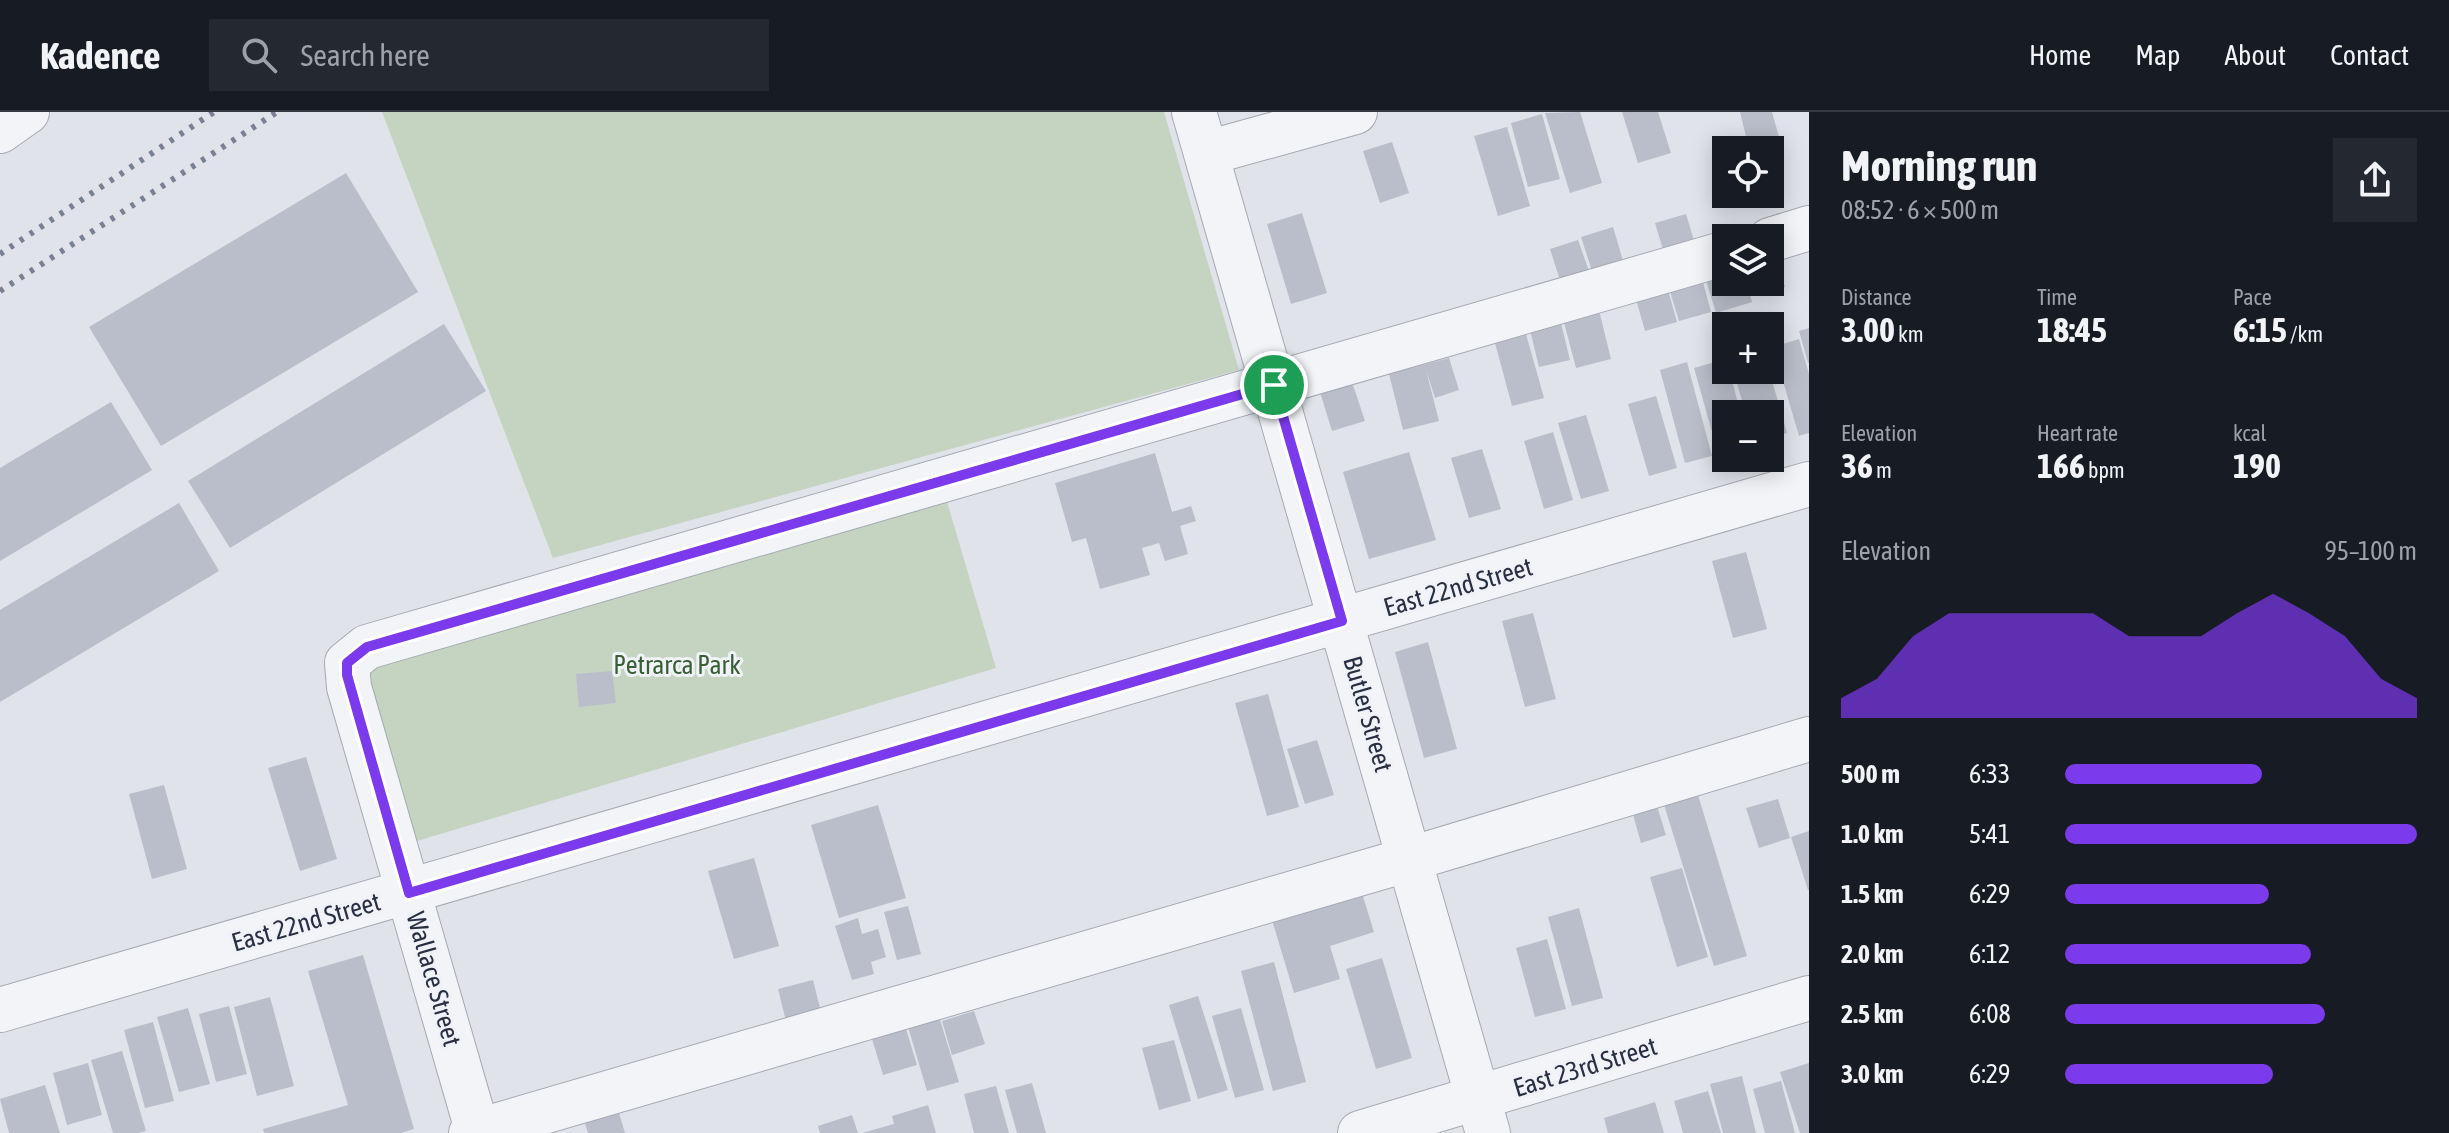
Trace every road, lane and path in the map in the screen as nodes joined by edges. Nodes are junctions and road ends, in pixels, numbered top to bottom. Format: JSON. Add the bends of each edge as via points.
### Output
{"nodes":[{"id":1,"x":27,"y":112,"type":"edge"},
{"id":2,"x":1194,"y":112,"type":"edge"},
{"id":3,"x":1355,"y":112,"type":"edge"},
{"id":4,"x":0,"y":131,"type":"edge"},
{"id":5,"x":1207,"y":153,"type":"junction"},
{"id":6,"x":1809,"y":228,"type":"edge"},
{"id":7,"x":1784,"y":236,"type":"edge"},
{"id":8,"x":1712,"y":257,"type":"edge"},
{"id":9,"x":1274,"y":385,"type":"junction"},
{"id":10,"x":1809,"y":484,"type":"edge"},
{"id":11,"x":1342,"y":621,"type":"junction"},
{"id":12,"x":1809,"y":739,"type":"edge"},
{"id":13,"x":1410,"y":859,"type":"junction"},
{"id":14,"x":409,"y":893,"type":"junction"},
{"id":15,"x":1809,"y":998,"type":"edge"},
{"id":16,"x":0,"y":1010,"type":"edge"},
{"id":17,"x":1483,"y":1116,"type":"edge"},
{"id":18,"x":476,"y":1132,"type":"edge"},
{"id":19,"x":1360,"y":1133,"type":"edge"}],
"edges":[{"from":1,"to":4,"type":"street"},
{"from":2,"to":5,"type":"street","name":"Butler Street"},
{"from":3,"to":5,"type":"street"},
{"from":5,"to":9,"type":"street","name":"Butler Street"},
{"from":6,"to":7,"type":"street"},
{"from":8,"to":9,"type":"street"},
{"from":9,"to":11,"type":"street","name":"Butler Street"},
{"from":9,"to":14,"type":"street","name":"Wallace Street","via":[[367,647],[347,663],[349,687]]},
{"from":10,"to":11,"type":"street","name":"East 22nd Street"},
{"from":11,"to":13,"type":"street","name":"Butler Street"},
{"from":11,"to":14,"type":"street","name":"East 22nd Street"},
{"from":12,"to":13,"type":"street"},
{"from":13,"to":17,"type":"street","name":"Butler Street"},
{"from":13,"to":18,"type":"street"},
{"from":14,"to":16,"type":"street","name":"East 22nd Street"},
{"from":14,"to":18,"type":"street","name":"Wallace Street"},
{"from":15,"to":17,"type":"street","name":"East 23rd Street"},
{"from":17,"to":19,"type":"street","name":"East 23rd Street"}]}
